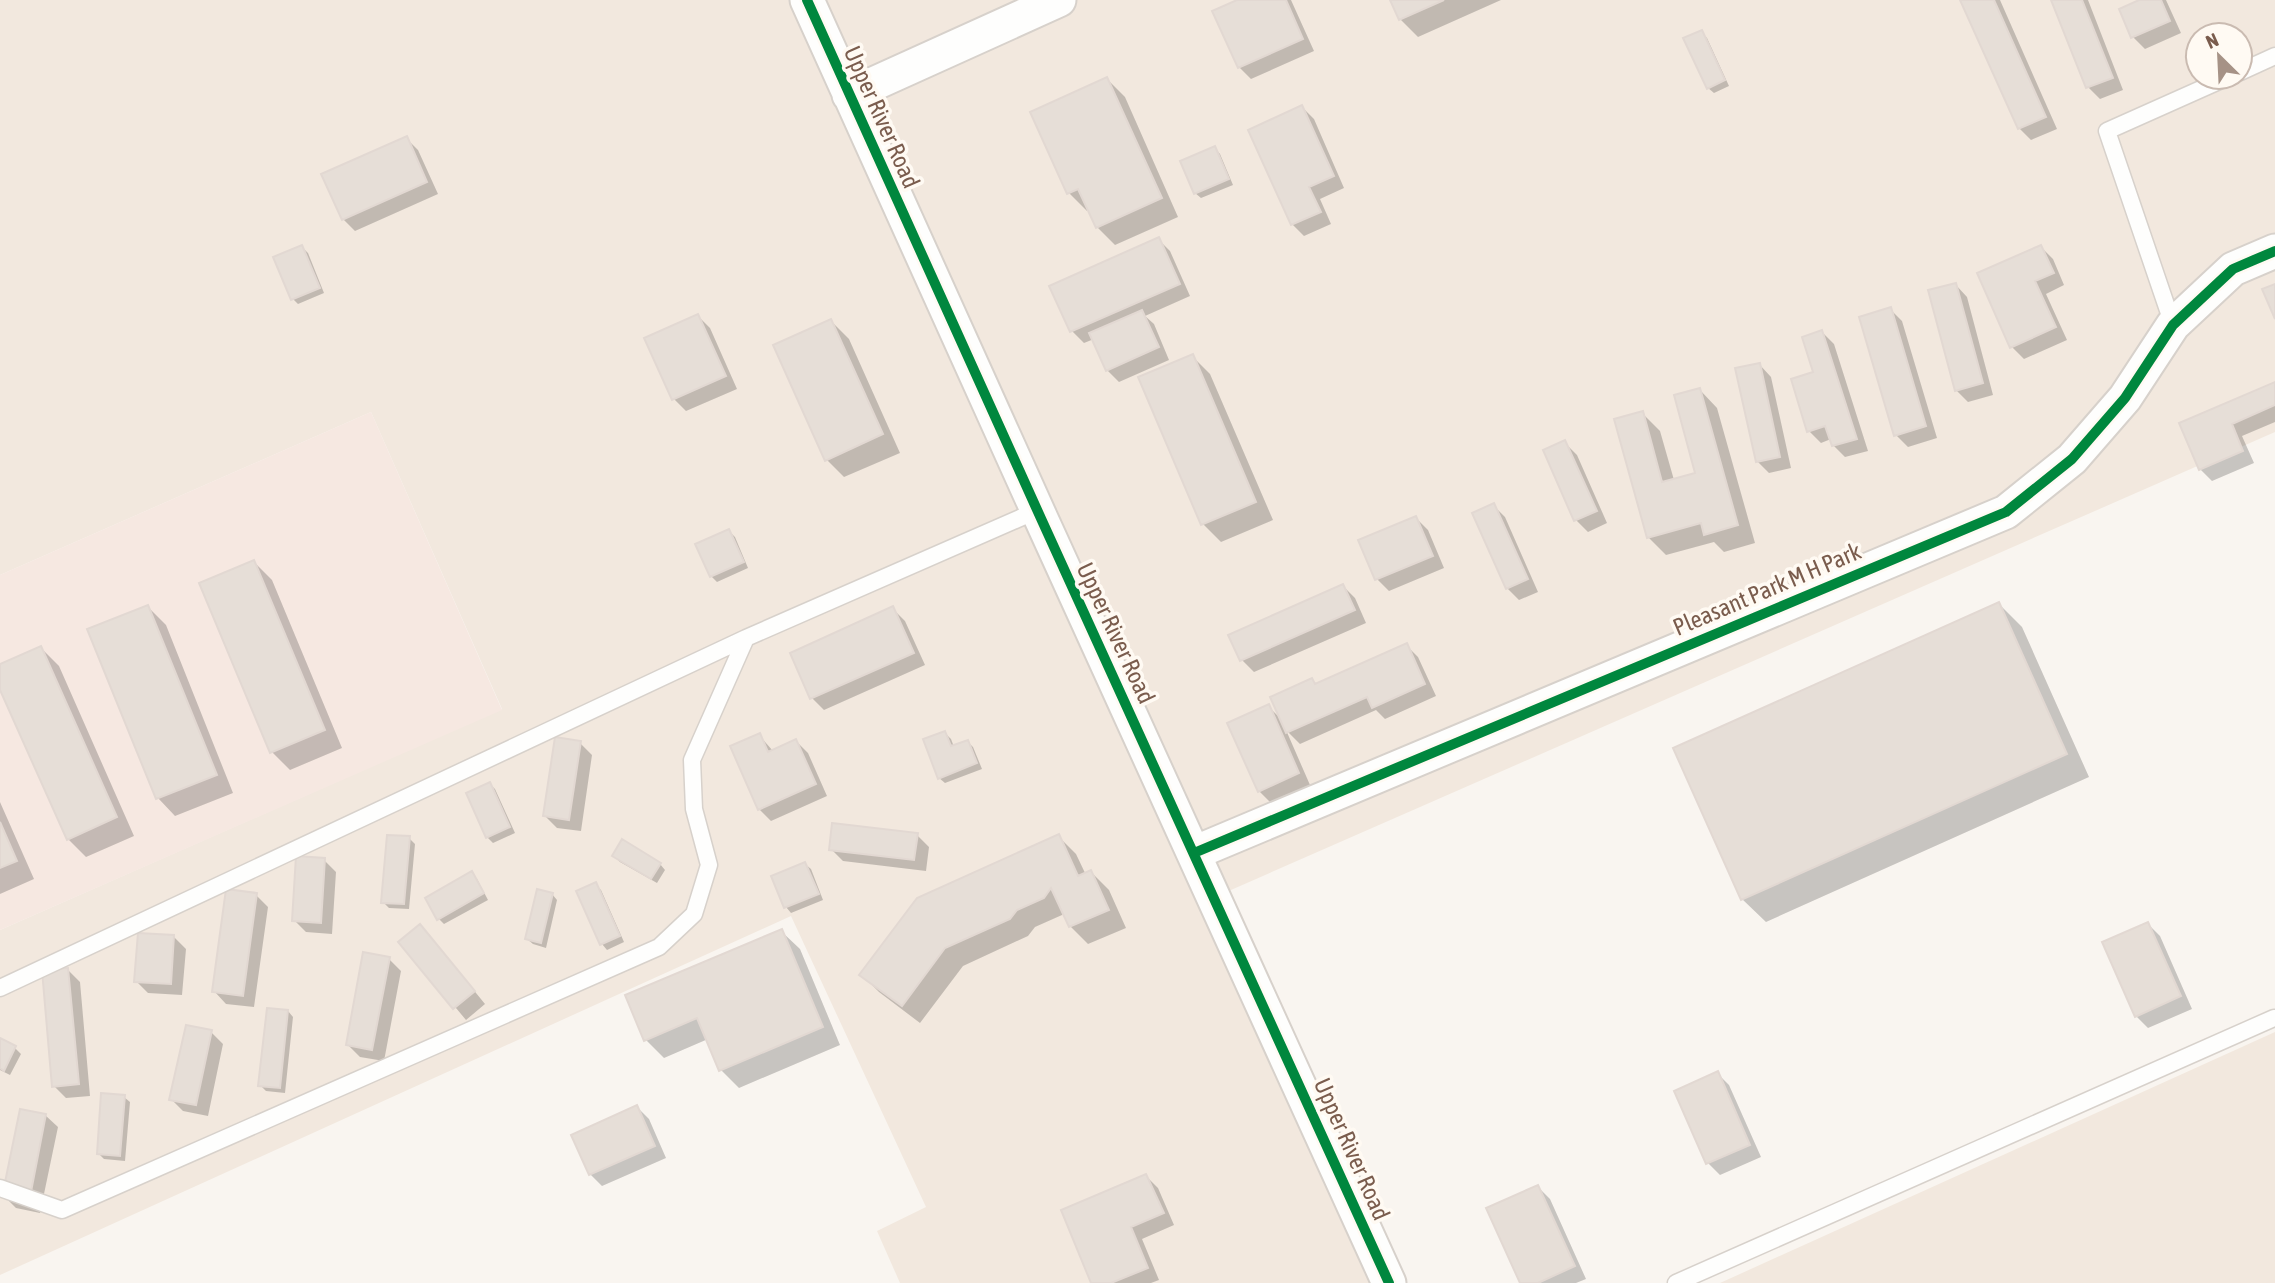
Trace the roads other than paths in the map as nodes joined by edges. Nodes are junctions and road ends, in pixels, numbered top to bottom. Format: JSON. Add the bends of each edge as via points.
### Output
{"nodes":[{"id":1,"x":807,"y":0,"type":"edge"},
{"id":2,"x":1059,"y":0,"type":"edge"},
{"id":3,"x":2275,"y":56,"type":"edge"},
{"id":4,"x":2254,"y":66,"type":"edge"},
{"id":5,"x":2197,"y":91,"type":"edge"},
{"id":6,"x":849,"y":95,"type":"junction"},
{"id":7,"x":2275,"y":251,"type":"edge"},
{"id":8,"x":2173,"y":325,"type":"junction"},
{"id":9,"x":1036,"y":511,"type":"junction"},
{"id":10,"x":746,"y":638,"type":"junction"},
{"id":11,"x":1194,"y":853,"type":"junction"},
{"id":12,"x":0,"y":988,"type":"edge"},
{"id":13,"x":2274,"y":1018,"type":"edge"},
{"id":14,"x":0,"y":1188,"type":"edge"},
{"id":15,"x":1389,"y":1283,"type":"edge"},
{"id":16,"x":1676,"y":1283,"type":"edge"}],
"edges":[{"from":1,"to":6,"type":"street","name":"Upper River Road"},
{"from":2,"to":6,"type":"street"},
{"from":3,"to":4,"type":"lane"},
{"from":5,"to":8,"type":"lane","via":[[2107,131]]},
{"from":6,"to":9,"type":"street","name":"Upper River Road"},
{"from":7,"to":8,"type":"street","name":"Pleasant Park M H Park","via":[[2234,270]]},
{"from":8,"to":11,"type":"street","name":"Pleasant Park M H Park","via":[[2125,398],[2071,459],[2006,512]]},
{"from":9,"to":10,"type":"lane"},
{"from":9,"to":11,"type":"street","name":"Upper River Road"},
{"from":10,"to":12,"type":"lane"},
{"from":10,"to":14,"type":"lane","via":[[692,760],[694,809],[709,865],[694,914],[659,947],[62,1210]]},
{"from":11,"to":15,"type":"street","name":"Upper River Road"},
{"from":13,"to":16,"type":"lane"}]}
